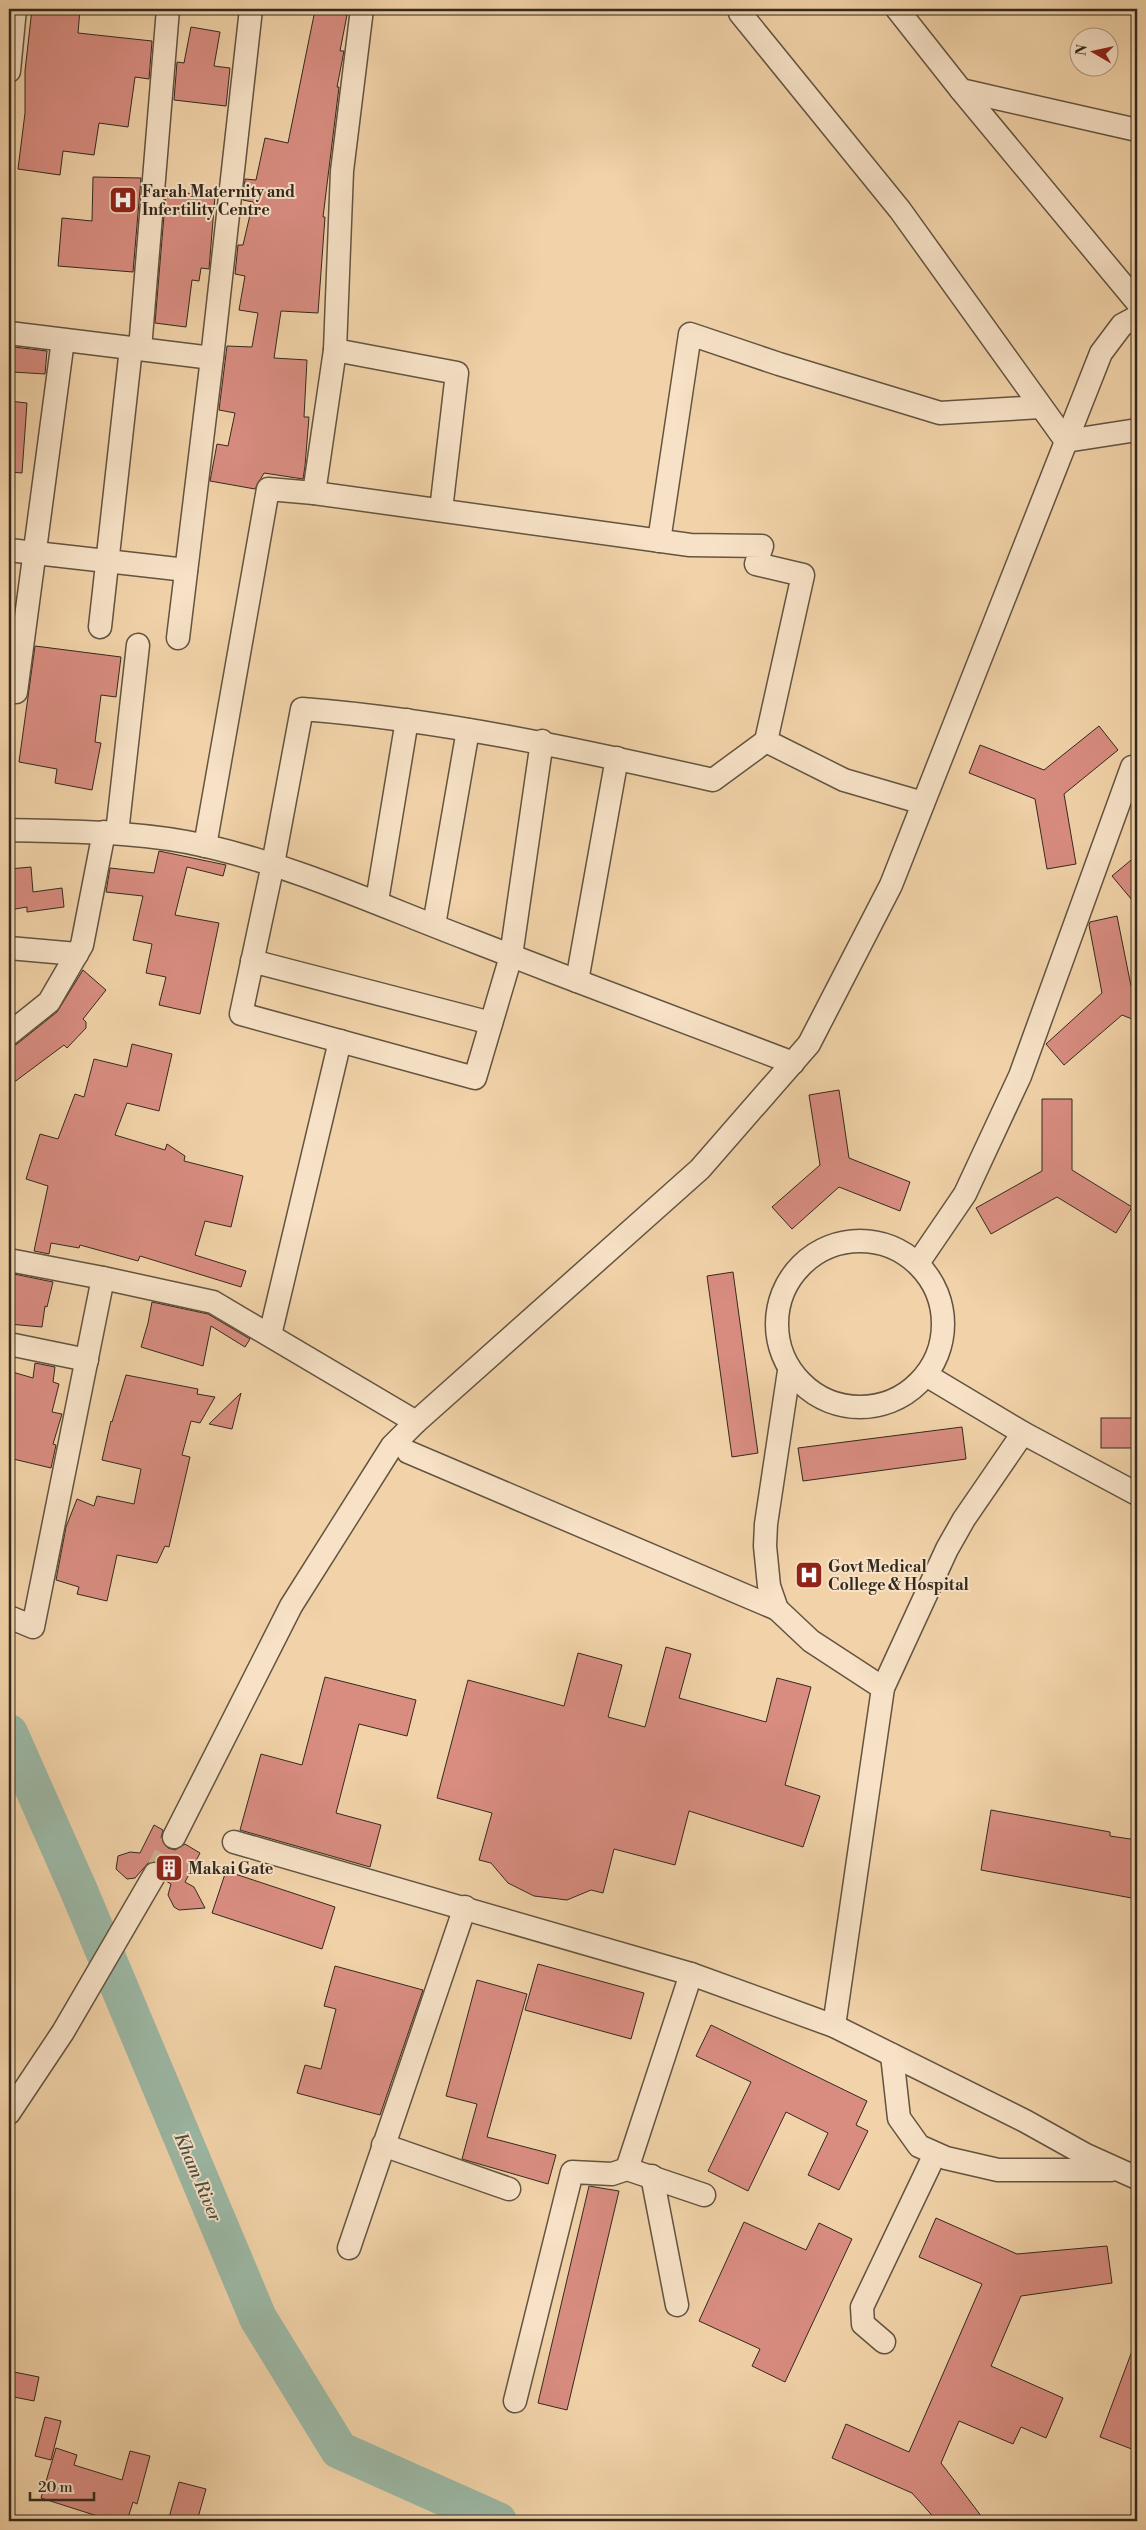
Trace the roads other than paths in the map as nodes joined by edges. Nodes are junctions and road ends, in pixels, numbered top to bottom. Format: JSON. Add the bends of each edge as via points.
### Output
{"nodes":[{"id":1,"x":15,"y":9,"type":"edge"},
{"id":2,"x":168,"y":9,"type":"edge"},
{"id":3,"x":251,"y":9,"type":"edge"},
{"id":4,"x":362,"y":9,"type":"edge"},
{"id":5,"x":740,"y":9,"type":"edge"},
{"id":6,"x":897,"y":9,"type":"edge"},
{"id":7,"x":9,"y":71,"type":"edge"},
{"id":8,"x":962,"y":90,"type":"junction"},
{"id":9,"x":1137,"y":130,"type":"edge"},
{"id":10,"x":1137,"y":302,"type":"edge"},
{"id":11,"x":1137,"y":316,"type":"edge"},
{"id":12,"x":9,"y":333,"type":"edge"},
{"id":13,"x":63,"y":340,"type":"junction"},
{"id":14,"x":135,"y":348,"type":"junction"},
{"id":15,"x":335,"y":350,"type":"junction"},
{"id":16,"x":212,"y":358,"type":"junction"},
{"id":17,"x":1042,"y":407,"type":"junction"},
{"id":18,"x":1137,"y":430,"type":"edge"},
{"id":19,"x":1066,"y":441,"type":"junction"},
{"id":20,"x":314,"y":493,"type":"junction"},
{"id":21,"x":441,"y":510,"type":"junction"},
{"id":22,"x":659,"y":540,"type":"junction"},
{"id":23,"x":9,"y":550,"type":"edge"},
{"id":24,"x":34,"y":554,"type":"junction"},
{"id":25,"x":107,"y":562,"type":"junction"},
{"id":26,"x":186,"y":570,"type":"junction"},
{"id":27,"x":100,"y":628,"type":"dead end"},
{"id":28,"x":178,"y":638,"type":"dead end"},
{"id":29,"x":138,"y":645,"type":"dead end"},
{"id":30,"x":16,"y":692,"type":"dead end"},
{"id":31,"x":407,"y":720,"type":"junction"},
{"id":32,"x":468,"y":730,"type":"junction"},
{"id":33,"x":542,"y":741,"type":"junction"},
{"id":34,"x":766,"y":741,"type":"junction"},
{"id":35,"x":617,"y":758,"type":"junction"},
{"id":36,"x":1132,"y":767,"type":"dead end"},
{"id":37,"x":923,"y":804,"type":"junction"},
{"id":38,"x":9,"y":830,"type":"edge"},
{"id":39,"x":111,"y":833,"type":"junction"},
{"id":40,"x":205,"y":846,"type":"junction"},
{"id":41,"x":273,"y":864,"type":"junction"},
{"id":42,"x":377,"y":901,"type":"junction"},
{"id":43,"x":434,"y":925,"type":"junction"},
{"id":44,"x":9,"y":948,"type":"edge"},
{"id":45,"x":77,"y":954,"type":"junction"},
{"id":46,"x":511,"y":956,"type":"junction"},
{"id":47,"x":252,"y":962,"type":"junction"},
{"id":48,"x":577,"y":981,"type":"junction"},
{"id":49,"x":491,"y":1023,"type":"junction"},
{"id":50,"x":9,"y":1034,"type":"edge"},
{"id":51,"x":340,"y":1041,"type":"junction"},
{"id":52,"x":793,"y":1063,"type":"junction"},
{"id":53,"x":9,"y":1260,"type":"edge"},
{"id":54,"x":918,"y":1263,"type":"junction"},
{"id":55,"x":103,"y":1278,"type":"junction"},
{"id":56,"x":270,"y":1335,"type":"junction"},
{"id":57,"x":9,"y":1344,"type":"edge"},
{"id":58,"x":87,"y":1360,"type":"junction"},
{"id":59,"x":789,"y":1371,"type":"junction"},
{"id":60,"x":926,"y":1375,"type":"junction"},
{"id":61,"x":416,"y":1422,"type":"junction"},
{"id":62,"x":1023,"y":1434,"type":"junction"},
{"id":63,"x":408,"y":1452,"type":"dead end"},
{"id":64,"x":1137,"y":1494,"type":"edge"},
{"id":65,"x":777,"y":1609,"type":"junction"},
{"id":66,"x":9,"y":1617,"type":"edge"},
{"id":67,"x":883,"y":1688,"type":"junction"},
{"id":68,"x":174,"y":1837,"type":"tunnel mouth"},
{"id":69,"x":234,"y":1842,"type":"dead end"},
{"id":70,"x":155,"y":1874,"type":"tunnel mouth"},
{"id":71,"x":465,"y":1907,"type":"junction"},
{"id":72,"x":691,"y":1974,"type":"junction"},
{"id":73,"x":834,"y":2026,"type":"junction"},
{"id":74,"x":892,"y":2055,"type":"junction"},
{"id":75,"x":9,"y":2114,"type":"edge"},
{"id":76,"x":383,"y":2145,"type":"junction"},
{"id":77,"x":935,"y":2154,"type":"junction"},
{"id":78,"x":627,"y":2169,"type":"junction"},
{"id":79,"x":1128,"y":2174,"type":"edge"},
{"id":80,"x":652,"y":2176,"type":"junction"},
{"id":81,"x":509,"y":2189,"type":"dead end"},
{"id":82,"x":704,"y":2195,"type":"dead end"},
{"id":83,"x":349,"y":2248,"type":"dead end"},
{"id":84,"x":677,"y":2305,"type":"dead end"},
{"id":85,"x":884,"y":2342,"type":"dead end"},
{"id":86,"x":515,"y":2401,"type":"dead end"}],
"edges":[{"from":1,"to":7,"type":"street"},
{"from":2,"to":14,"type":"street"},
{"from":3,"to":16,"type":"street"},
{"from":4,"to":15,"type":"street","via":[[342,171]]},
{"from":5,"to":17,"type":"street","via":[[900,210]]},
{"from":6,"to":8,"type":"street"},
{"from":8,"to":9,"type":"street"},
{"from":8,"to":10,"type":"street"},
{"from":11,"to":19,"type":"street","via":[[1122,325],[1101,353]]},
{"from":12,"to":13,"type":"street"},
{"from":13,"to":14,"type":"street"},
{"from":13,"to":24,"type":"street"},
{"from":14,"to":16,"type":"street"},
{"from":14,"to":25,"type":"street"},
{"from":15,"to":20,"type":"street"},
{"from":15,"to":21,"type":"street","via":[[457,373]]},
{"from":16,"to":26,"type":"street"},
{"from":17,"to":19,"type":"street"},
{"from":17,"to":22,"type":"street","via":[[940,413],[690,334]]},
{"from":18,"to":19,"type":"street"},
{"from":19,"to":37,"type":"street"},
{"from":20,"to":21,"type":"street"},
{"from":20,"to":40,"type":"street","via":[[268,489]]},
{"from":21,"to":22,"type":"street"},
{"from":22,"to":34,"type":"street","via":[[690,545],[762,546],[756,564],[803,575]]},
{"from":23,"to":24,"type":"street"},
{"from":24,"to":25,"type":"street"},
{"from":24,"to":30,"type":"street"},
{"from":25,"to":26,"type":"street"},
{"from":25,"to":27,"type":"street"},
{"from":26,"to":28,"type":"street"},
{"from":29,"to":39,"type":"street"},
{"from":31,"to":32,"type":"street"},
{"from":31,"to":41,"type":"street","via":[[302,710]]},
{"from":31,"to":42,"type":"street"},
{"from":32,"to":33,"type":"street"},
{"from":32,"to":43,"type":"street"},
{"from":33,"to":35,"type":"street"},
{"from":33,"to":46,"type":"street"},
{"from":34,"to":35,"type":"street","via":[[713,780]]},
{"from":34,"to":37,"type":"street","via":[[844,780]]},
{"from":35,"to":48,"type":"street"},
{"from":36,"to":54,"type":"street","via":[[1020,1076],[965,1194]]},
{"from":37,"to":52,"type":"street","via":[[891,885],[809,1044]]},
{"from":38,"to":39,"type":"street"},
{"from":39,"to":40,"type":"street"},
{"from":39,"to":45,"type":"street"},
{"from":40,"to":41,"type":"street"},
{"from":41,"to":42,"type":"street"},
{"from":41,"to":47,"type":"street"},
{"from":42,"to":43,"type":"street"},
{"from":43,"to":46,"type":"street"},
{"from":44,"to":45,"type":"street"},
{"from":45,"to":50,"type":"street","via":[[49,1002]]},
{"from":46,"to":48,"type":"street"},
{"from":46,"to":49,"type":"street"},
{"from":47,"to":49,"type":"street"},
{"from":47,"to":51,"type":"street","via":[[241,1014]]},
{"from":48,"to":52,"type":"street"},
{"from":49,"to":51,"type":"street","via":[[475,1078]]},
{"from":51,"to":56,"type":"street"},
{"from":52,"to":61,"type":"street","via":[[700,1169]]},
{"from":53,"to":55,"type":"street"},
{"from":54,"to":59,"type":"street","via":[[891,1246],[858,1240],[827,1248],[800,1266],[782,1294],[777,1326]]},
{"from":54,"to":60,"type":"street","via":[[937,1290],[944,1322],[938,1355]]},
{"from":55,"to":56,"type":"street","via":[[213,1302]]},
{"from":55,"to":58,"type":"street"},
{"from":56,"to":61,"type":"street"},
{"from":57,"to":58,"type":"street"},
{"from":58,"to":66,"type":"street","via":[[33,1627]]},
{"from":59,"to":60,"type":"street","via":[[802,1385],[830,1403],[862,1409],[894,1402]]},
{"from":59,"to":65,"type":"street","via":[[765,1546],[769,1586]]},
{"from":60,"to":62,"type":"street"},
{"from":61,"to":68,"type":"street","via":[[392,1446],[291,1606]]},
{"from":62,"to":64,"type":"street"},
{"from":62,"to":67,"type":"street","via":[[947,1549]]},
{"from":63,"to":65,"type":"street"},
{"from":65,"to":67,"type":"street","via":[[810,1641]]},
{"from":67,"to":73,"type":"street"},
{"from":69,"to":71,"type":"street"},
{"from":70,"to":75,"type":"street","via":[[63,2032]]},
{"from":71,"to":72,"type":"street"},
{"from":71,"to":76,"type":"street"},
{"from":72,"to":73,"type":"street"},
{"from":72,"to":78,"type":"street"},
{"from":73,"to":74,"type":"street"},
{"from":74,"to":77,"type":"street","via":[[899,2118],[919,2146]]},
{"from":74,"to":79,"type":"street"},
{"from":76,"to":81,"type":"street"},
{"from":76,"to":83,"type":"street"},
{"from":77,"to":79,"type":"street","via":[[998,2170]]},
{"from":77,"to":85,"type":"street","via":[[862,2308],[863,2324]]},
{"from":78,"to":80,"type":"street"},
{"from":78,"to":86,"type":"street","via":[[612,2174],[572,2172]]},
{"from":80,"to":82,"type":"street"},
{"from":80,"to":84,"type":"street"}]}
